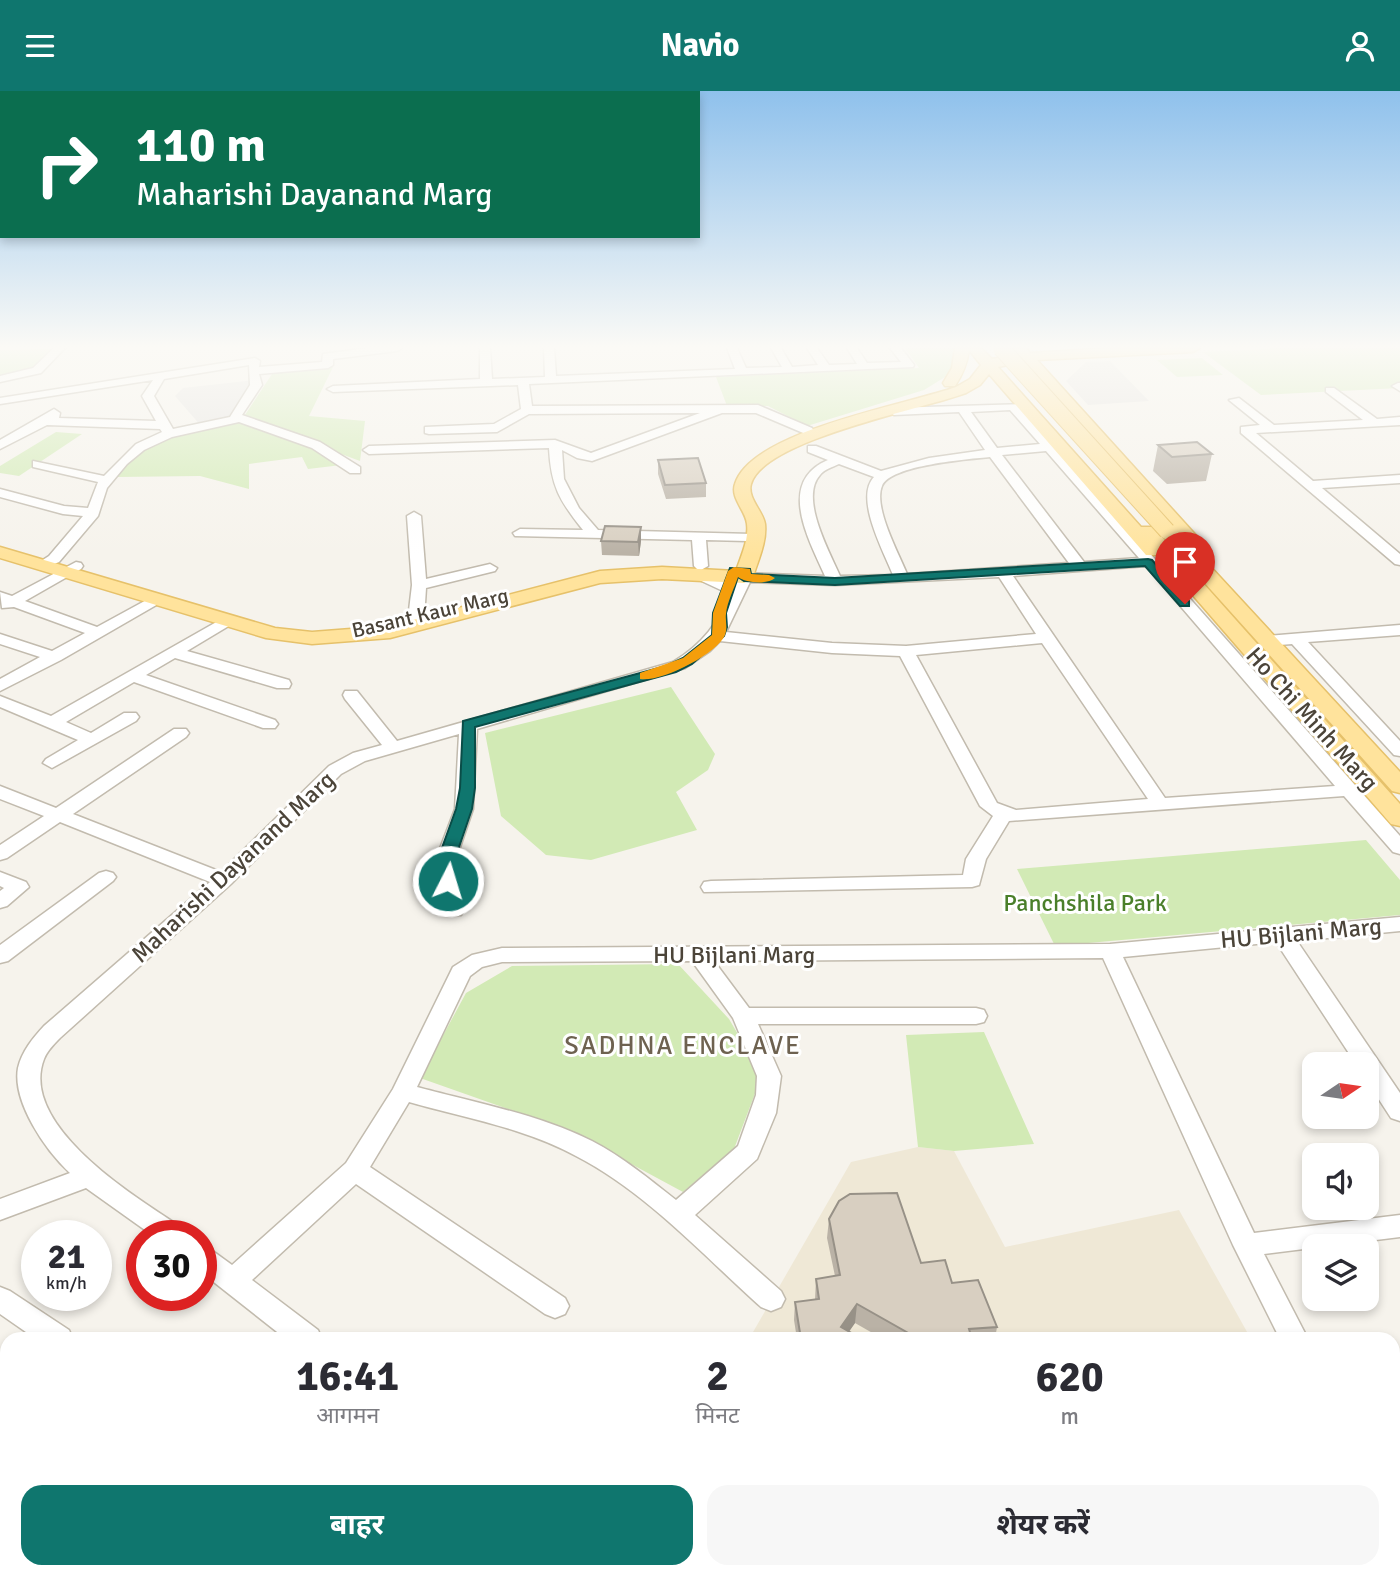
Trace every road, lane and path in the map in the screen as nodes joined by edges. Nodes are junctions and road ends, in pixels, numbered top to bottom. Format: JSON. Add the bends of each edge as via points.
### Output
{"nodes":[{"id":1,"x":52,"y":417,"type":"edge"},
{"id":2,"x":160,"y":417,"type":"edge"},
{"id":3,"x":514,"y":417,"type":"edge"},
{"id":4,"x":699,"y":417,"type":"edge"},
{"id":5,"x":775,"y":417,"type":"edge"},
{"id":6,"x":858,"y":417,"type":"edge"},
{"id":7,"x":866,"y":417,"type":"edge"},
{"id":8,"x":969,"y":417,"type":"edge"},
{"id":9,"x":1029,"y":417,"type":"edge"},
{"id":10,"x":1031,"y":417,"type":"edge"},
{"id":11,"x":1042,"y":417,"type":"edge"},
{"id":12,"x":1064,"y":417,"type":"edge"},
{"id":13,"x":1081,"y":417,"type":"edge"},
{"id":14,"x":1257,"y":417,"type":"edge"},
{"id":15,"x":1368,"y":417,"type":"edge"},
{"id":16,"x":234,"y":419,"type":"joint"},
{"id":17,"x":47,"y":421,"type":"junction"},
{"id":18,"x":1400,"y":421,"type":"edge"},
{"id":19,"x":1374,"y":422,"type":"junction"},
{"id":20,"x":841,"y":423,"type":"junction"},
{"id":21,"x":1270,"y":427,"type":"junction"},
{"id":22,"x":166,"y":429,"type":"junction"},
{"id":23,"x":429,"y":430,"type":"dead end"},
{"id":24,"x":811,"y":438,"type":"junction"},
{"id":25,"x":555,"y":444,"type":"junction"},
{"id":26,"x":0,"y":445,"type":"edge"},
{"id":27,"x":1050,"y":447,"type":"junction"},
{"id":28,"x":369,"y":450,"type":"dead end"},
{"id":29,"x":995,"y":452,"type":"junction"},
{"id":30,"x":582,"y":456,"type":"junction"},
{"id":31,"x":840,"y":459,"type":"junction"},
{"id":32,"x":38,"y":464,"type":"dead end"},
{"id":33,"x":556,"y":465,"type":"junction"},
{"id":34,"x":355,"y":470,"type":"dead end"},
{"id":35,"x":882,"y":476,"type":"junction"},
{"id":36,"x":1400,"y":479,"type":"edge"},
{"id":37,"x":106,"y":480,"type":"junction"},
{"id":38,"x":1308,"y":485,"type":"junction"},
{"id":39,"x":0,"y":493,"type":"edge"},
{"id":40,"x":93,"y":513,"type":"junction"},
{"id":41,"x":414,"y":516,"type":"dead end"},
{"id":42,"x":520,"y":533,"type":"dead end"},
{"id":43,"x":594,"y":534,"type":"junction"},
{"id":44,"x":699,"y":536,"type":"junction"},
{"id":45,"x":745,"y":542,"type":"junction"},
{"id":46,"x":0,"y":543,"type":"edge"},
{"id":47,"x":1400,"y":545,"type":"edge"},
{"id":48,"x":1382,"y":547,"type":"junction"},
{"id":49,"x":0,"y":552,"type":"edge"},
{"id":50,"x":1400,"y":561,"type":"edge"},
{"id":51,"x":1148,"y":562,"type":"junction"},
{"id":52,"x":1198,"y":563,"type":"junction"},
{"id":53,"x":60,"y":566,"type":"junction"},
{"id":54,"x":1080,"y":566,"type":"junction"},
{"id":55,"x":490,"y":568,"type":"dead end"},
{"id":56,"x":697,"y":569,"type":"junction"},
{"id":57,"x":1003,"y":572,"type":"junction"},
{"id":58,"x":737,"y":577,"type":"junction"},
{"id":59,"x":902,"y":579,"type":"junction"},
{"id":60,"x":835,"y":581,"type":"junction"},
{"id":61,"x":419,"y":585,"type":"junction"},
{"id":62,"x":1196,"y":587,"type":"junction"},
{"id":63,"x":157,"y":600,"type":"junction"},
{"id":64,"x":5,"y":603,"type":"edge"},
{"id":65,"x":416,"y":619,"type":"junction"},
{"id":66,"x":227,"y":621,"type":"junction"},
{"id":67,"x":1400,"y":630,"type":"edge"},
{"id":68,"x":97,"y":632,"type":"junction"},
{"id":69,"x":719,"y":632,"type":"junction"},
{"id":70,"x":1046,"y":638,"type":"junction"},
{"id":71,"x":0,"y":639,"type":"edge"},
{"id":72,"x":1296,"y":639,"type":"junction"},
{"id":73,"x":1267,"y":641,"type":"junction"},
{"id":74,"x":906,"y":651,"type":"junction"},
{"id":75,"x":173,"y":652,"type":"junction"},
{"id":76,"x":55,"y":657,"type":"junction"},
{"id":77,"x":132,"y":676,"type":"junction"},
{"id":78,"x":284,"y":684,"type":"dead end"},
{"id":79,"x":0,"y":686,"type":"edge"},
{"id":80,"x":351,"y":695,"type":"dead end"},
{"id":81,"x":0,"y":701,"type":"edge"},
{"id":82,"x":130,"y":717,"type":"dead end"},
{"id":83,"x":52,"y":723,"type":"junction"},
{"id":84,"x":269,"y":724,"type":"dead end"},
{"id":85,"x":468,"y":724,"type":"junction"},
{"id":86,"x":180,"y":733,"type":"dead end"},
{"id":87,"x":91,"y":739,"type":"junction"},
{"id":88,"x":393,"y":747,"type":"junction"},
{"id":89,"x":1400,"y":751,"type":"edge"},
{"id":90,"x":52,"y":763,"type":"dead end"},
{"id":91,"x":1400,"y":786,"type":"edge"},
{"id":92,"x":1350,"y":790,"type":"junction"},
{"id":93,"x":0,"y":792,"type":"edge"},
{"id":94,"x":1160,"y":804,"type":"junction"},
{"id":95,"x":56,"y":814,"type":"junction"},
{"id":96,"x":1003,"y":815,"type":"junction"},
{"id":97,"x":1400,"y":819,"type":"edge"},
{"id":98,"x":1400,"y":848,"type":"edge"},
{"id":99,"x":0,"y":854,"type":"edge"},
{"id":100,"x":106,"y":877,"type":"dead end"},
{"id":101,"x":0,"y":878,"type":"edge"},
{"id":102,"x":224,"y":880,"type":"junction"},
{"id":103,"x":711,"y":887,"type":"dead end"},
{"id":104,"x":0,"y":901,"type":"edge"},
{"id":105,"x":454,"y":910,"type":"dead end"},
{"id":106,"x":1400,"y":924,"type":"edge"},
{"id":107,"x":1282,"y":935,"type":"junction"},
{"id":108,"x":1110,"y":951,"type":"junction"},
{"id":109,"x":699,"y":955,"type":"junction"},
{"id":110,"x":0,"y":956,"type":"edge"},
{"id":111,"x":743,"y":1016,"type":"junction"},
{"id":112,"x":976,"y":1016,"type":"dead end"},
{"id":113,"x":402,"y":1092,"type":"junction"},
{"id":114,"x":1400,"y":1112,"type":"edge"},
{"id":115,"x":355,"y":1170,"type":"junction"},
{"id":116,"x":89,"y":1176,"type":"junction"},
{"id":117,"x":0,"y":1210,"type":"edge"},
{"id":118,"x":677,"y":1215,"type":"junction"},
{"id":119,"x":151,"y":1220,"type":"edge"},
{"id":120,"x":1400,"y":1226,"type":"edge"},
{"id":121,"x":1246,"y":1245,"type":"junction"},
{"id":122,"x":217,"y":1268,"type":"edge"},
{"id":123,"x":234,"y":1280,"type":"junction"},
{"id":124,"x":0,"y":1299,"type":"edge"},
{"id":125,"x":772,"y":1299,"type":"dead end"},
{"id":126,"x":555,"y":1306,"type":"dead end"},
{"id":127,"x":49,"y":1332,"type":"edge"},
{"id":128,"x":299,"y":1332,"type":"edge"},
{"id":129,"x":1290,"y":1332,"type":"edge"}],
"edges":[{"from":1,"to":17,"type":"street"},
{"from":2,"to":22,"type":"street"},
{"from":3,"to":23,"type":"street","via":[[494,429]]},
{"from":4,"to":30,"type":"street","via":[[596,456]]},
{"from":5,"to":24,"type":"street"},
{"from":6,"to":20,"type":"main road"},
{"from":7,"to":20,"type":"main road"},
{"from":8,"to":29,"type":"street"},
{"from":9,"to":27,"type":"street"},
{"from":10,"to":62,"type":"main road","via":[[1133,532],[1172,571]]},
{"from":11,"to":62,"type":"main road"},
{"from":12,"to":52,"type":"main road","name":"Ho Chi Minh Marg","bridge":true},
{"from":13,"to":52,"type":"main road","via":[[1198,548]]},
{"from":14,"to":21,"type":"street"},
{"from":15,"to":19,"type":"street"},
{"from":16,"to":22,"type":"street"},
{"from":16,"to":34,"type":"street","via":[[316,445]]},
{"from":17,"to":22,"type":"street"},
{"from":17,"to":26,"type":"street"},
{"from":18,"to":19,"type":"street"},
{"from":19,"to":21,"type":"street"},
{"from":20,"to":24,"type":"main road"},
{"from":21,"to":38,"type":"street","via":[[1245,430]]},
{"from":22,"to":37,"type":"street"},
{"from":24,"to":31,"type":"street"},
{"from":24,"to":45,"type":"main road","via":[[766,451],[739,477],[735,490],[747,518]]},
{"from":24,"to":58,"type":"main road","name":"Maharishi Dayanand Marg","via":[[773,452],[746,479],[744,494],[756,529]]},
{"from":25,"to":28,"type":"street"},
{"from":25,"to":30,"type":"street"},
{"from":25,"to":33,"type":"street"},
{"from":27,"to":29,"type":"street"},
{"from":27,"to":51,"type":"street"},
{"from":29,"to":35,"type":"street","via":[[909,465]]},
{"from":29,"to":54,"type":"street"},
{"from":30,"to":33,"type":"street"},
{"from":31,"to":35,"type":"street"},
{"from":31,"to":60,"type":"street","via":[[811,476],[806,506]]},
{"from":32,"to":37,"type":"street"},
{"from":33,"to":43,"type":"street","via":[[557,479],[568,499]]},
{"from":35,"to":59,"type":"street","via":[[876,482],[874,508]]},
{"from":36,"to":38,"type":"street"},
{"from":37,"to":40,"type":"street"},
{"from":38,"to":48,"type":"street"},
{"from":39,"to":40,"type":"street"},
{"from":40,"to":53,"type":"street"},
{"from":41,"to":61,"type":"street"},
{"from":42,"to":43,"type":"street"},
{"from":43,"to":44,"type":"street"},
{"from":44,"to":45,"type":"street"},
{"from":44,"to":56,"type":"street"},
{"from":45,"to":56,"type":"main road","via":[[730,557]]},
{"from":45,"to":58,"type":"main road","name":"Maharishi Dayanand Marg"},
{"from":46,"to":53,"type":"main road","name":"Basant Kaur Marg"},
{"from":47,"to":48,"type":"street"},
{"from":48,"to":50,"type":"street"},
{"from":49,"to":53,"type":"main road","name":"Basant Kaur Marg"},
{"from":51,"to":54,"type":"street"},
{"from":51,"to":92,"type":"street"},
{"from":52,"to":73,"type":"main road","name":"Ho Chi Minh Marg"},
{"from":53,"to":63,"type":"main road","name":"Basant Kaur Marg"},
{"from":53,"to":64,"type":"street"},
{"from":53,"to":65,"type":"main road","name":"Basant Kaur Marg","via":[[293,632],[355,632]]},
{"from":54,"to":57,"type":"street"},
{"from":55,"to":61,"type":"street"},
{"from":56,"to":58,"type":"main road","name":"Basant Kaur Marg"},
{"from":56,"to":65,"type":"main road","name":"Basant Kaur Marg","via":[[635,569],[578,577]]},
{"from":56,"to":66,"type":"main road","name":"Basant Kaur Marg","via":[[580,581],[365,637],[290,637]]},
{"from":57,"to":59,"type":"street"},
{"from":57,"to":70,"type":"street"},
{"from":58,"to":60,"type":"street"},
{"from":58,"to":69,"type":"street","name":"Maharishi Dayanand Marg","via":[[732,613]]},
{"from":59,"to":60,"type":"street"},
{"from":61,"to":65,"type":"street"},
{"from":62,"to":97,"type":"main road","name":"Ho Chi Minh Marg"},
{"from":63,"to":66,"type":"main road","name":"Basant Kaur Marg"},
{"from":63,"to":68,"type":"street"},
{"from":64,"to":68,"type":"street"},
{"from":66,"to":75,"type":"street"},
{"from":67,"to":72,"type":"street"},
{"from":68,"to":76,"type":"street"},
{"from":69,"to":74,"type":"street","via":[[832,647]]},
{"from":69,"to":85,"type":"street","name":"Maharishi Dayanand Marg","via":[[697,655],[671,669]]},
{"from":70,"to":74,"type":"street"},
{"from":70,"to":94,"type":"street"},
{"from":71,"to":76,"type":"street"},
{"from":72,"to":73,"type":"street"},
{"from":72,"to":89,"type":"street"},
{"from":73,"to":91,"type":"main road","name":"Ho Chi Minh Marg"},
{"from":74,"to":96,"type":"street","via":[[989,806]]},
{"from":75,"to":77,"type":"street"},
{"from":75,"to":78,"type":"street"},
{"from":76,"to":79,"type":"street"},
{"from":77,"to":83,"type":"street"},
{"from":77,"to":84,"type":"street"},
{"from":80,"to":88,"type":"street"},
{"from":81,"to":83,"type":"street"},
{"from":82,"to":87,"type":"street"},
{"from":83,"to":87,"type":"street"},
{"from":85,"to":88,"type":"street","name":"Maharishi Dayanand Marg"},
{"from":85,"to":105,"type":"street","via":[[464,809],[446,859]]},
{"from":86,"to":95,"type":"street"},
{"from":87,"to":90,"type":"street"},
{"from":88,"to":102,"type":"street","name":"Maharishi Dayanand Marg","via":[[335,770]]},
{"from":92,"to":94,"type":"street"},
{"from":92,"to":98,"type":"street"},
{"from":93,"to":95,"type":"street"},
{"from":94,"to":96,"type":"street"},
{"from":95,"to":99,"type":"street"},
{"from":95,"to":102,"type":"street"},
{"from":96,"to":103,"type":"street","via":[[976,859],[972,881]]},
{"from":100,"to":110,"type":"street"},
{"from":101,"to":104,"type":"street","via":[[19,887]]},
{"from":102,"to":116,"type":"street","name":"Maharishi Dayanand Marg","via":[[52,1032],[33,1058],[29,1087],[39,1115],[55,1143]]},
{"from":106,"to":107,"type":"street","name":"HU Bijlani Marg"},
{"from":107,"to":108,"type":"street","name":"HU Bijlani Marg"},
{"from":107,"to":114,"type":"street"},
{"from":108,"to":109,"type":"street","name":"HU Bijlani Marg"},
{"from":108,"to":121,"type":"street"},
{"from":109,"to":111,"type":"street"},
{"from":109,"to":113,"type":"street","name":"HU Bijlani Marg","via":[[502,955],[471,962],[461,972]]},
{"from":111,"to":112,"type":"street"},
{"from":111,"to":118,"type":"street","via":[[769,1076],[764,1113],[748,1152]]},
{"from":113,"to":115,"type":"street","name":"HU Bijlani Marg"},
{"from":113,"to":118,"type":"street","via":[[576,1144],[606,1160]]},
{"from":115,"to":123,"type":"street","name":"HU Bijlani Marg"},
{"from":115,"to":126,"type":"street"},
{"from":116,"to":117,"type":"street"},
{"from":116,"to":119,"type":"street","name":"Maharishi Dayanand Marg"},
{"from":118,"to":125,"type":"street"},
{"from":120,"to":121,"type":"street"},
{"from":121,"to":129,"type":"street"},
{"from":122,"to":123,"type":"street"},
{"from":123,"to":128,"type":"street"},
{"from":124,"to":127,"type":"street"}]}
